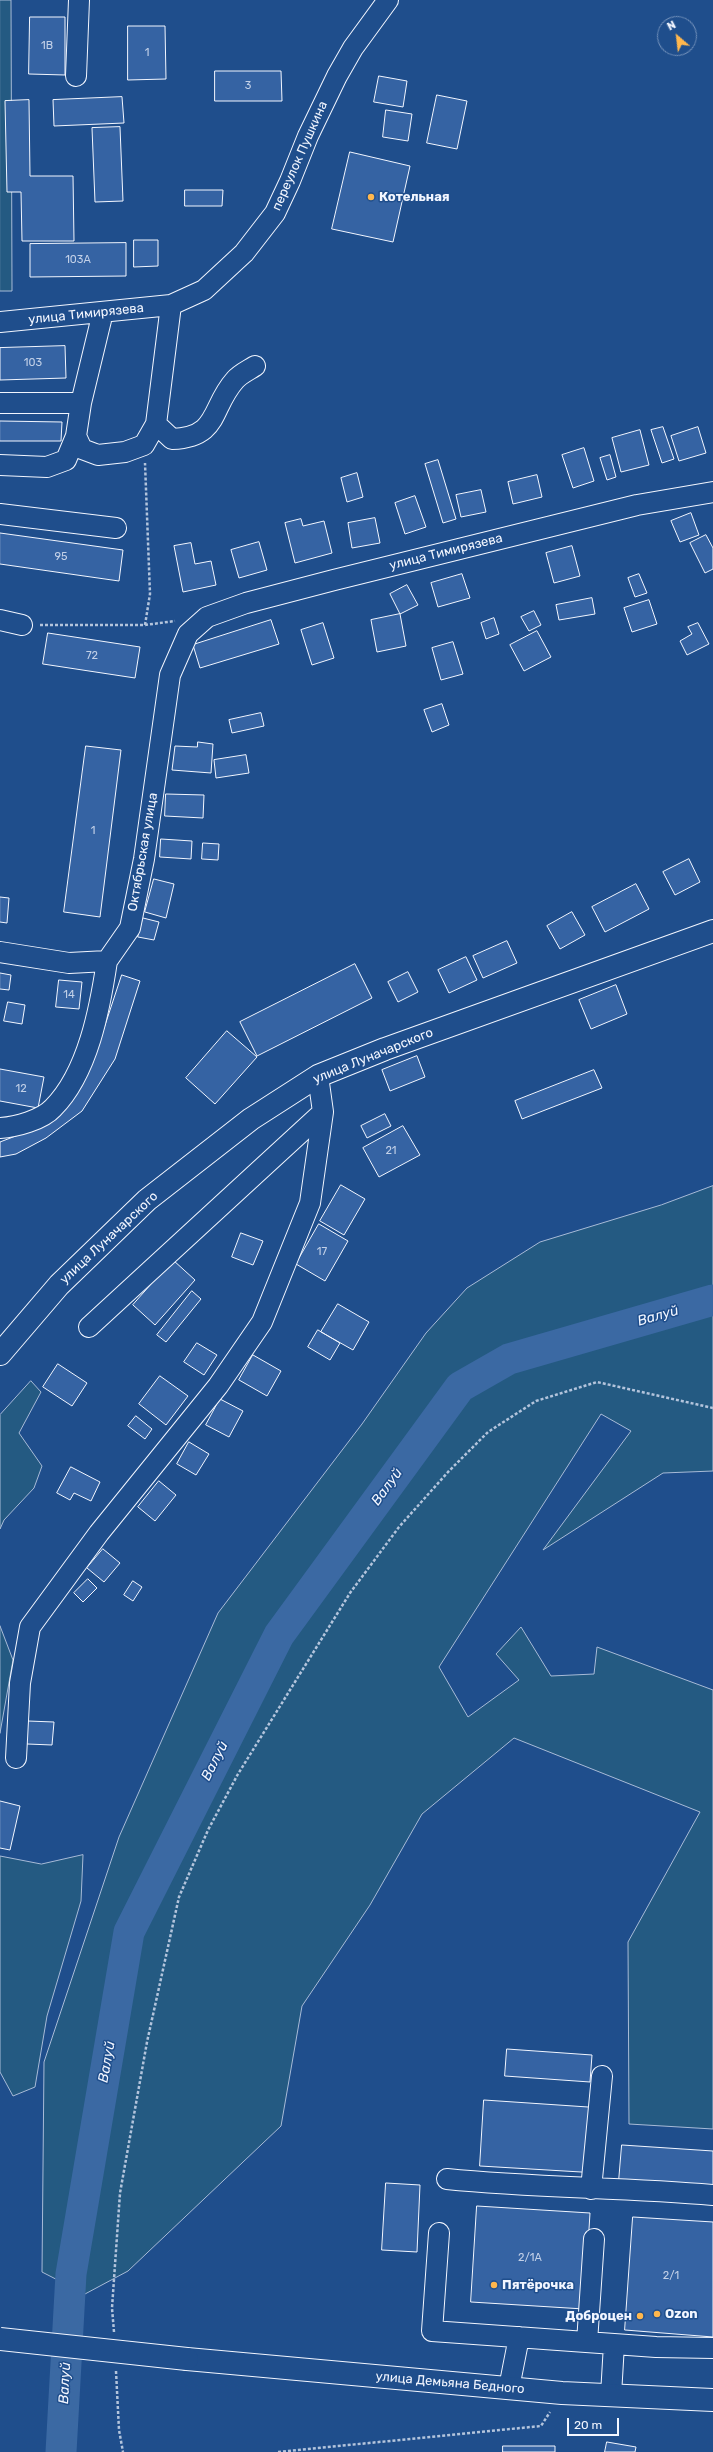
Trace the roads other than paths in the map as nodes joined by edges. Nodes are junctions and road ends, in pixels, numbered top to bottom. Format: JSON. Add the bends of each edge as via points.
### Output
{"nodes":[{"id":1,"x":79,"y":0,"type":"edge"},
{"id":2,"x":388,"y":0,"type":"edge"},
{"id":3,"x":76,"y":76,"type":"dead end"},
{"id":4,"x":171,"y":305,"type":"junction"},
{"id":5,"x":103,"y":312,"type":"junction"},
{"id":6,"x":0,"y":322,"type":"edge"},
{"id":7,"x":256,"y":366,"type":"dead end"},
{"id":8,"x":0,"y":403,"type":"edge"},
{"id":9,"x":81,"y":403,"type":"junction"},
{"id":10,"x":156,"y":424,"type":"junction"},
{"id":11,"x":76,"y":436,"type":"junction"},
{"id":12,"x":0,"y":465,"type":"edge"},
{"id":13,"x":713,"y":492,"type":"edge"},
{"id":14,"x":0,"y":514,"type":"edge"},
{"id":15,"x":116,"y":528,"type":"dead end"},
{"id":16,"x":0,"y":620,"type":"edge"},
{"id":17,"x":22,"y":625,"type":"road end"},
{"id":18,"x":188,"y":634,"type":"joint"},
{"id":19,"x":713,"y":931,"type":"edge"},
{"id":20,"x":0,"y":952,"type":"edge"},
{"id":21,"x":107,"y":961,"type":"junction"},
{"id":22,"x":318,"y":1076,"type":"junction"},
{"id":23,"x":323,"y":1112,"type":"junction"},
{"id":24,"x":0,"y":1128,"type":"edge"},
{"id":25,"x":89,"y":1327,"type":"dead end"},
{"id":26,"x":0,"y":1354,"type":"edge"},
{"id":27,"x":16,"y":1758,"type":"dead end"},
{"id":28,"x":602,"y":2076,"type":"dead end"},
{"id":29,"x":447,"y":2179,"type":"dead end"},
{"id":30,"x":591,"y":2189,"type":"junction"},
{"id":31,"x":713,"y":2195,"type":"edge"},
{"id":32,"x":439,"y":2233,"type":"dead end"},
{"id":33,"x":594,"y":2239,"type":"dead end"},
{"id":34,"x":519,"y":2337,"type":"junction"},
{"id":35,"x":0,"y":2339,"type":"edge"},
{"id":36,"x":587,"y":2342,"type":"junction"},
{"id":37,"x":614,"y":2344,"type":"junction"},
{"id":38,"x":713,"y":2348,"type":"edge"},
{"id":39,"x":509,"y":2388,"type":"junction"},
{"id":40,"x":611,"y":2395,"type":"junction"},
{"id":41,"x":713,"y":2400,"type":"edge"}],
"edges":[{"from":1,"to":3,"type":"street"},
{"from":2,"to":4,"type":"street","name":"переулок Пушкина","via":[[353,48],[337,76],[275,213],[244,253],[204,290]]},
{"from":4,"to":5,"type":"street","name":"улица Тимирязева"},
{"from":4,"to":10,"type":"street"},
{"from":5,"to":6,"type":"street","name":"улица Тимирязева"},
{"from":5,"to":9,"type":"street"},
{"from":7,"to":10,"type":"street","via":[[235,379],[210,425],[189,438],[172,439]]},
{"from":8,"to":9,"type":"street"},
{"from":9,"to":11,"type":"street"},
{"from":10,"to":11,"type":"street","via":[[144,445],[124,452],[98,455],[82,448]]},
{"from":11,"to":12,"type":"street","via":[[66,460],[47,467]]},
{"from":13,"to":18,"type":"street","name":"улица Тимирязева","via":[[637,505],[246,603],[206,617]]},
{"from":14,"to":15,"type":"street"},
{"from":16,"to":17,"type":"street"},
{"from":18,"to":21,"type":"street","name":"Октябрьская улица","via":[[170,675],[144,859],[130,928]]},
{"from":19,"to":22,"type":"main road","name":"улица Луначарского","via":[[385,1049]]},
{"from":20,"to":21,"type":"street","via":[[69,963]]},
{"from":21,"to":24,"type":"street","via":[[102,996],[92,1034],[76,1077],[53,1109],[18,1126]]},
{"from":22,"to":23,"type":"street"},
{"from":22,"to":26,"type":"main road","name":"улица Луначарского","via":[[251,1119],[147,1200],[59,1284]]},
{"from":23,"to":25,"type":"street"},
{"from":23,"to":27,"type":"street","via":[[310,1203],[262,1322],[218,1386],[99,1533],[30,1627],[20,1683]]},
{"from":28,"to":30,"type":"street"},
{"from":29,"to":30,"type":"street"},
{"from":30,"to":31,"type":"street","via":[[661,2190]]},
{"from":32,"to":34,"type":"street","via":[[432,2331]]},
{"from":33,"to":36,"type":"street"},
{"from":34,"to":36,"type":"street"},
{"from":34,"to":39,"type":"street"},
{"from":35,"to":39,"type":"main road","name":"улица Демьяна Бедного","bridge":true},
{"from":36,"to":37,"type":"street"},
{"from":37,"to":38,"type":"street"},
{"from":37,"to":40,"type":"street"},
{"from":39,"to":40,"type":"main road","name":"улица Демьяна Бедного"},
{"from":40,"to":41,"type":"main road","name":"улица Демьяна Бедного"}]}
